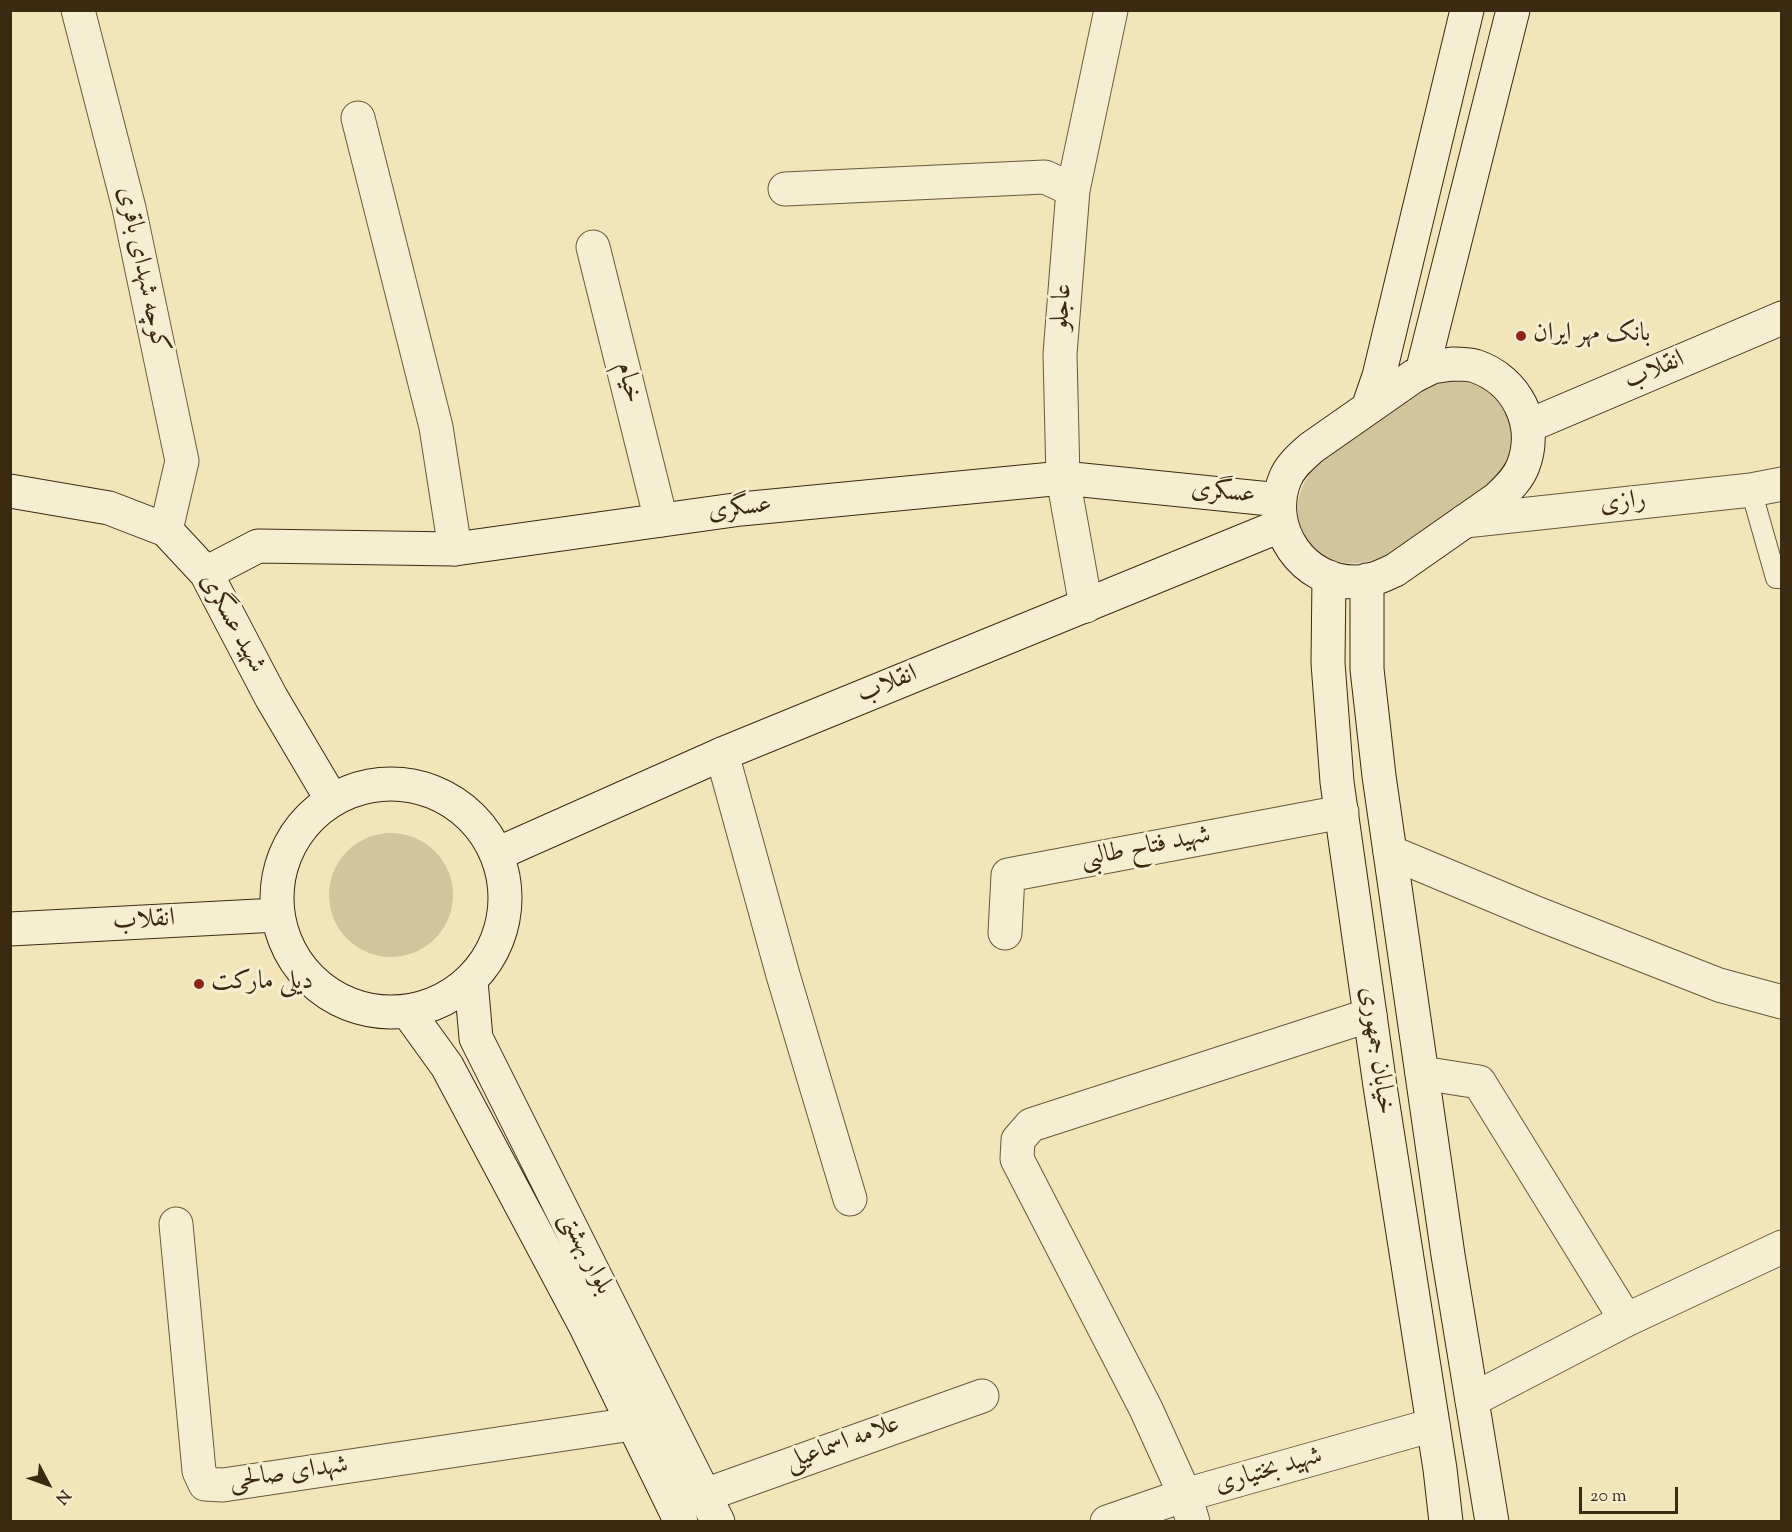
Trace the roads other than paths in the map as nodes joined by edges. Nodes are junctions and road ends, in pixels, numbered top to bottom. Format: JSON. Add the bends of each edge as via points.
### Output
{"nodes":[{"id":1,"x":78,"y":10,"type":"edge"},
{"id":2,"x":1112,"y":10,"type":"edge"},
{"id":3,"x":1467,"y":10,"type":"edge"},
{"id":4,"x":1513,"y":10,"type":"edge"},
{"id":5,"x":358,"y":118,"type":"dead end"},
{"id":6,"x":785,"y":189,"type":"dead end"},
{"id":7,"x":1073,"y":190,"type":"junction"},
{"id":8,"x":593,"y":247,"type":"dead end"},
{"id":9,"x":1782,"y":318,"type":"edge"},
{"id":10,"x":1422,"y":372,"type":"junction"},
{"id":11,"x":1368,"y":408,"type":"junction"},
{"id":12,"x":1528,"y":426,"type":"junction"},
{"id":13,"x":1063,"y":478,"type":"junction"},
{"id":14,"x":1766,"y":487,"type":"edge"},
{"id":15,"x":10,"y":491,"type":"edge"},
{"id":16,"x":1281,"y":513,"type":"junction"},
{"id":17,"x":661,"y":520,"type":"junction"},
{"id":18,"x":1465,"y":521,"type":"junction"},
{"id":19,"x":166,"y":530,"type":"junction"},
{"id":20,"x":455,"y":549,"type":"junction"},
{"id":21,"x":206,"y":573,"type":"junction"},
{"id":22,"x":1329,"y":577,"type":"junction"},
{"id":23,"x":1782,"y":578,"type":"edge"},
{"id":24,"x":1367,"y":580,"type":"junction"},
{"id":25,"x":1086,"y":606,"type":"junction"},
{"id":26,"x":722,"y":754,"type":"junction"},
{"id":27,"x":332,"y":800,"type":"junction"},
{"id":28,"x":1342,"y":812,"type":"junction"},
{"id":29,"x":1390,"y":852,"type":"junction"},
{"id":30,"x":497,"y":854,"type":"junction"},
{"id":31,"x":277,"y":915,"type":"junction"},
{"id":32,"x":10,"y":929,"type":"edge"},
{"id":33,"x":1005,"y":933,"type":"dead end"},
{"id":34,"x":471,"y":981,"type":"junction"},
{"id":35,"x":1782,"y":1002,"type":"edge"},
{"id":36,"x":408,"y":1012,"type":"junction"},
{"id":37,"x":1370,"y":1015,"type":"junction"},
{"id":38,"x":1422,"y":1073,"type":"junction"},
{"id":39,"x":850,"y":1199,"type":"dead end"},
{"id":40,"x":177,"y":1224,"type":"dead end"},
{"id":41,"x":1782,"y":1247,"type":"edge"},
{"id":42,"x":1626,"y":1320,"type":"junction"},
{"id":43,"x":982,"y":1396,"type":"dead end"},
{"id":44,"x":1472,"y":1400,"type":"junction"},
{"id":45,"x":632,"y":1424,"type":"junction"},
{"id":46,"x":1432,"y":1425,"type":"junction"},
{"id":47,"x":711,"y":1508,"type":"edge"},
{"id":48,"x":1189,"y":1508,"type":"edge"},
{"id":49,"x":681,"y":1521,"type":"edge"},
{"id":50,"x":1107,"y":1521,"type":"edge"},
{"id":51,"x":1446,"y":1521,"type":"edge"},
{"id":52,"x":1492,"y":1521,"type":"edge"}],
"edges":[{"from":1,"to":19,"type":"street","name":"کوچه شهدای باقری","via":[[129,208],[182,461]]},
{"from":2,"to":7,"type":"street","name":"عاجلو"},
{"from":3,"to":11,"type":"street","via":[[1382,365]]},
{"from":4,"to":10,"type":"street"},
{"from":5,"to":20,"type":"street","via":[[436,427]]},
{"from":6,"to":7,"type":"street","via":[[1045,177]]},
{"from":7,"to":13,"type":"street","name":"عاجلو","via":[[1060,354]]},
{"from":8,"to":17,"type":"street","name":"خیام"},
{"from":9,"to":12,"type":"street","name":"انقلاب"},
{"from":10,"to":11,"type":"street"},
{"from":10,"to":12,"type":"street","via":[[1452,364],[1473,366],[1493,374],[1522,405]]},
{"from":11,"to":16,"type":"street","via":[[1296,461],[1285,479]]},
{"from":12,"to":18,"type":"street","via":[[1526,456],[1512,484]]},
{"from":13,"to":16,"type":"street","name":"عسگری"},
{"from":13,"to":17,"type":"street","name":"عسگری"},
{"from":13,"to":25,"type":"street","name":"عاجلو"},
{"from":14,"to":18,"type":"street","name":"رازی"},
{"from":14,"to":23,"type":"lane","via":[[1776,578]]},
{"from":15,"to":19,"type":"street","name":"شهید عسگری","via":[[109,508]]},
{"from":16,"to":22,"type":"street","via":[[1287,541],[1299,558]]},
{"from":16,"to":25,"type":"street","name":"انقلاب"},
{"from":17,"to":20,"type":"street","name":"عسگری"},
{"from":18,"to":24,"type":"street","via":[[1395,570]]},
{"from":19,"to":21,"type":"street","name":"شهید عسگری"},
{"from":20,"to":21,"type":"street","name":"عسگری","via":[[258,546]]},
{"from":21,"to":27,"type":"street","name":"شهید عسگری"},
{"from":22,"to":24,"type":"street"},
{"from":22,"to":28,"type":"street","name":"خیابان جمهوری","via":[[1328,663]]},
{"from":24,"to":29,"type":"street","name":"خیابان جمهوری","via":[[1367,669]]},
{"from":25,"to":26,"type":"street","name":"انقلاب"},
{"from":26,"to":30,"type":"street","name":"انقلاب"},
{"from":26,"to":39,"type":"street"},
{"from":27,"to":30,"type":"street","via":[[369,786],[408,784],[445,796],[476,821]]},
{"from":27,"to":31,"type":"street","via":[[306,821],[287,849],[277,882]]},
{"from":28,"to":33,"type":"street","name":"شهید فتاح طالبی","via":[[1008,875]]},
{"from":28,"to":37,"type":"street","name":"خیابان جمهوری"},
{"from":29,"to":35,"type":"street","via":[[1719,985]]},
{"from":29,"to":38,"type":"street","name":"خیابان جمهوری"},
{"from":30,"to":34,"type":"street","via":[[505,887],[503,921],[492,954]]},
{"from":31,"to":32,"type":"street","name":"انقلاب"},
{"from":31,"to":36,"type":"street","via":[[288,950],[309,979],[338,1000],[372,1012]]},
{"from":34,"to":36,"type":"street","via":[[442,1001]]},
{"from":34,"to":47,"type":"street","name":"بلوار بهشتی","via":[[476,1038]]},
{"from":36,"to":45,"type":"street","name":"بلوار بهشتی","via":[[447,1066],[586,1327]]},
{"from":37,"to":46,"type":"street","name":"خیابان جمهوری"},
{"from":37,"to":48,"type":"street","via":[[1031,1125],[1018,1140],[1017,1159],[1146,1409]]},
{"from":38,"to":42,"type":"street","via":[[1479,1082]]},
{"from":38,"to":44,"type":"street","name":"خیابان جمهوری"},
{"from":40,"to":45,"type":"street","name":"شهدای صالحی","via":[[199,1471],[205,1484],[223,1485]]},
{"from":41,"to":42,"type":"street"},
{"from":42,"to":44,"type":"street"},
{"from":43,"to":47,"type":"street","name":"علامه اسماعیلی"},
{"from":44,"to":52,"type":"street","name":"خیابان جمهوری"},
{"from":45,"to":49,"type":"street","name":"بلوار بهشتی"},
{"from":46,"to":48,"type":"street","name":"شهید بختیاری"},
{"from":46,"to":51,"type":"street","name":"خیابان جمهوری"},
{"from":48,"to":50,"type":"street","name":"شهید بختیاری"}]}
